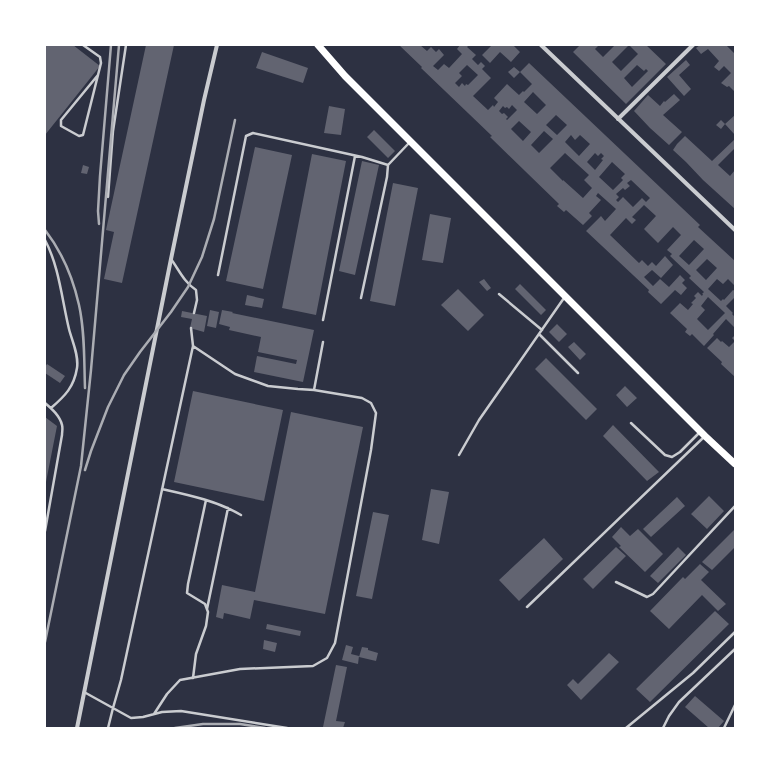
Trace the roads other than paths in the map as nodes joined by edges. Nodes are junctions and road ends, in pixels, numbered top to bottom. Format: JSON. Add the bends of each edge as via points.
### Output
{"nodes":[{"id":1,"x":84,"y":45,"type":"edge"},
{"id":2,"x":126,"y":45,"type":"edge"},
{"id":3,"x":217,"y":45,"type":"edge"},
{"id":4,"x":318,"y":45,"type":"edge"},
{"id":5,"x":541,"y":45,"type":"edge"},
{"id":6,"x":693,"y":45,"type":"edge"},
{"id":7,"x":98,"y":75,"type":"junction"},
{"id":8,"x":618,"y":119,"type":"junction"},
{"id":9,"x":411,"y":141,"type":"junction"},
{"id":10,"x":355,"y":156,"type":"junction"},
{"id":11,"x":388,"y":165,"type":"junction"},
{"id":12,"x":108,"y":197,"type":"dead end"},
{"id":13,"x":735,"y":230,"type":"edge"},
{"id":14,"x":45,"y":240,"type":"edge"},
{"id":15,"x":171,"y":259,"type":"junction"},
{"id":16,"x":218,"y":275,"type":"dead end"},
{"id":17,"x":500,"y":294,"type":"dead end"},
{"id":18,"x":566,"y":296,"type":"junction"},
{"id":19,"x":362,"y":298,"type":"dead end"},
{"id":20,"x":194,"y":313,"type":"dead end"},
{"id":21,"x":323,"y":320,"type":"dead end"},
{"id":22,"x":191,"y":328,"type":"dead end"},
{"id":23,"x":542,"y":330,"type":"junction"},
{"id":24,"x":538,"y":334,"type":"junction"},
{"id":25,"x":322,"y":342,"type":"dead end"},
{"id":26,"x":193,"y":346,"type":"junction"},
{"id":27,"x":578,"y":373,"type":"dead end"},
{"id":28,"x":314,"y":390,"type":"junction"},
{"id":29,"x":45,"y":403,"type":"edge"},
{"id":30,"x":51,"y":408,"type":"junction"},
{"id":31,"x":631,"y":424,"type":"dead end"},
{"id":32,"x":703,"y":434,"type":"junction"},
{"id":33,"x":459,"y":455,"type":"dead end"},
{"id":34,"x":734,"y":460,"type":"edge"},
{"id":35,"x":162,"y":489,"type":"junction"},
{"id":36,"x":206,"y":500,"type":"junction"},
{"id":37,"x":735,"y":506,"type":"edge"},
{"id":38,"x":228,"y":508,"type":"junction"},
{"id":39,"x":241,"y":515,"type":"dead end"},
{"id":40,"x":46,"y":521,"type":"edge"},
{"id":41,"x":45,"y":531,"type":"edge"},
{"id":42,"x":616,"y":582,"type":"dead end"},
{"id":43,"x":527,"y":607,"type":"dead end"},
{"id":44,"x":207,"y":609,"type":"junction"},
{"id":45,"x":735,"y":632,"type":"edge"},
{"id":46,"x":735,"y":649,"type":"edge"},
{"id":47,"x":192,"y":678,"type":"junction"},
{"id":48,"x":84,"y":692,"type":"junction"},
{"id":49,"x":735,"y":705,"type":"edge"},
{"id":50,"x":113,"y":708,"type":"junction"},
{"id":51,"x":154,"y":714,"type":"junction"},
{"id":52,"x":77,"y":728,"type":"edge"},
{"id":53,"x":108,"y":728,"type":"edge"},
{"id":54,"x":287,"y":728,"type":"edge"},
{"id":55,"x":626,"y":728,"type":"edge"},
{"id":56,"x":663,"y":728,"type":"edge"},
{"id":57,"x":724,"y":728,"type":"edge"}],
"edges":[{"from":1,"to":7,"type":"lane","via":[[100,57]]},
{"from":2,"to":12,"type":"lane","via":[[113,131]]},
{"from":3,"to":15,"type":"street"},
{"from":4,"to":9,"type":"main road"},
{"from":5,"to":8,"type":"street"},
{"from":6,"to":8,"type":"street"},
{"from":7,"to":7,"type":"lane","via":[[83,135],[79,136],[61,126],[61,120]]},
{"from":8,"to":13,"type":"street"},
{"from":9,"to":11,"type":"lane"},
{"from":9,"to":18,"type":"main road"},
{"from":10,"to":11,"type":"lane"},
{"from":10,"to":16,"type":"lane","via":[[254,133],[246,136]]},
{"from":10,"to":21,"type":"lane"},
{"from":11,"to":19,"type":"lane"},
{"from":14,"to":30,"type":"lane","via":[[53,258],[77,358],[77,368],[69,390]]},
{"from":15,"to":20,"type":"lane","via":[[185,280],[196,290]]},
{"from":15,"to":48,"type":"street"},
{"from":17,"to":23,"type":"lane"},
{"from":18,"to":23,"type":"lane"},
{"from":18,"to":32,"type":"main road"},
{"from":22,"to":26,"type":"lane"},
{"from":23,"to":24,"type":"lane"},
{"from":24,"to":27,"type":"lane"},
{"from":24,"to":33,"type":"lane","via":[[479,420]]},
{"from":25,"to":28,"type":"lane"},
{"from":26,"to":28,"type":"lane","via":[[235,374],[268,386]]},
{"from":26,"to":35,"type":"lane"},
{"from":28,"to":47,"type":"lane","via":[[362,398],[371,403],[376,413],[370,458],[334,643],[327,658],[313,666],[240,669]]},
{"from":29,"to":30,"type":"lane"},
{"from":30,"to":40,"type":"lane","via":[[59,416],[62,435]]},
{"from":31,"to":32,"type":"lane","via":[[665,455],[672,457]]},
{"from":32,"to":34,"type":"main road"},
{"from":32,"to":43,"type":"lane"},
{"from":35,"to":36,"type":"lane"},
{"from":35,"to":50,"type":"lane"},
{"from":36,"to":38,"type":"lane"},
{"from":36,"to":44,"type":"lane","via":[[187,593],[205,604]]},
{"from":37,"to":42,"type":"lane","via":[[653,594],[647,597]]},
{"from":38,"to":39,"type":"lane"},
{"from":38,"to":44,"type":"lane"},
{"from":40,"to":41,"type":"lane"},
{"from":44,"to":47,"type":"lane","via":[[206,626],[196,654]]},
{"from":45,"to":55,"type":"lane","via":[[693,673]]},
{"from":46,"to":56,"type":"lane","via":[[679,702]]},
{"from":47,"to":51,"type":"lane","via":[[180,680]]},
{"from":48,"to":50,"type":"lane"},
{"from":48,"to":52,"type":"street"},
{"from":49,"to":57,"type":"lane"},
{"from":50,"to":51,"type":"lane","via":[[131,718]]},
{"from":50,"to":53,"type":"lane"},
{"from":51,"to":54,"type":"lane","via":[[181,711]]}]}
